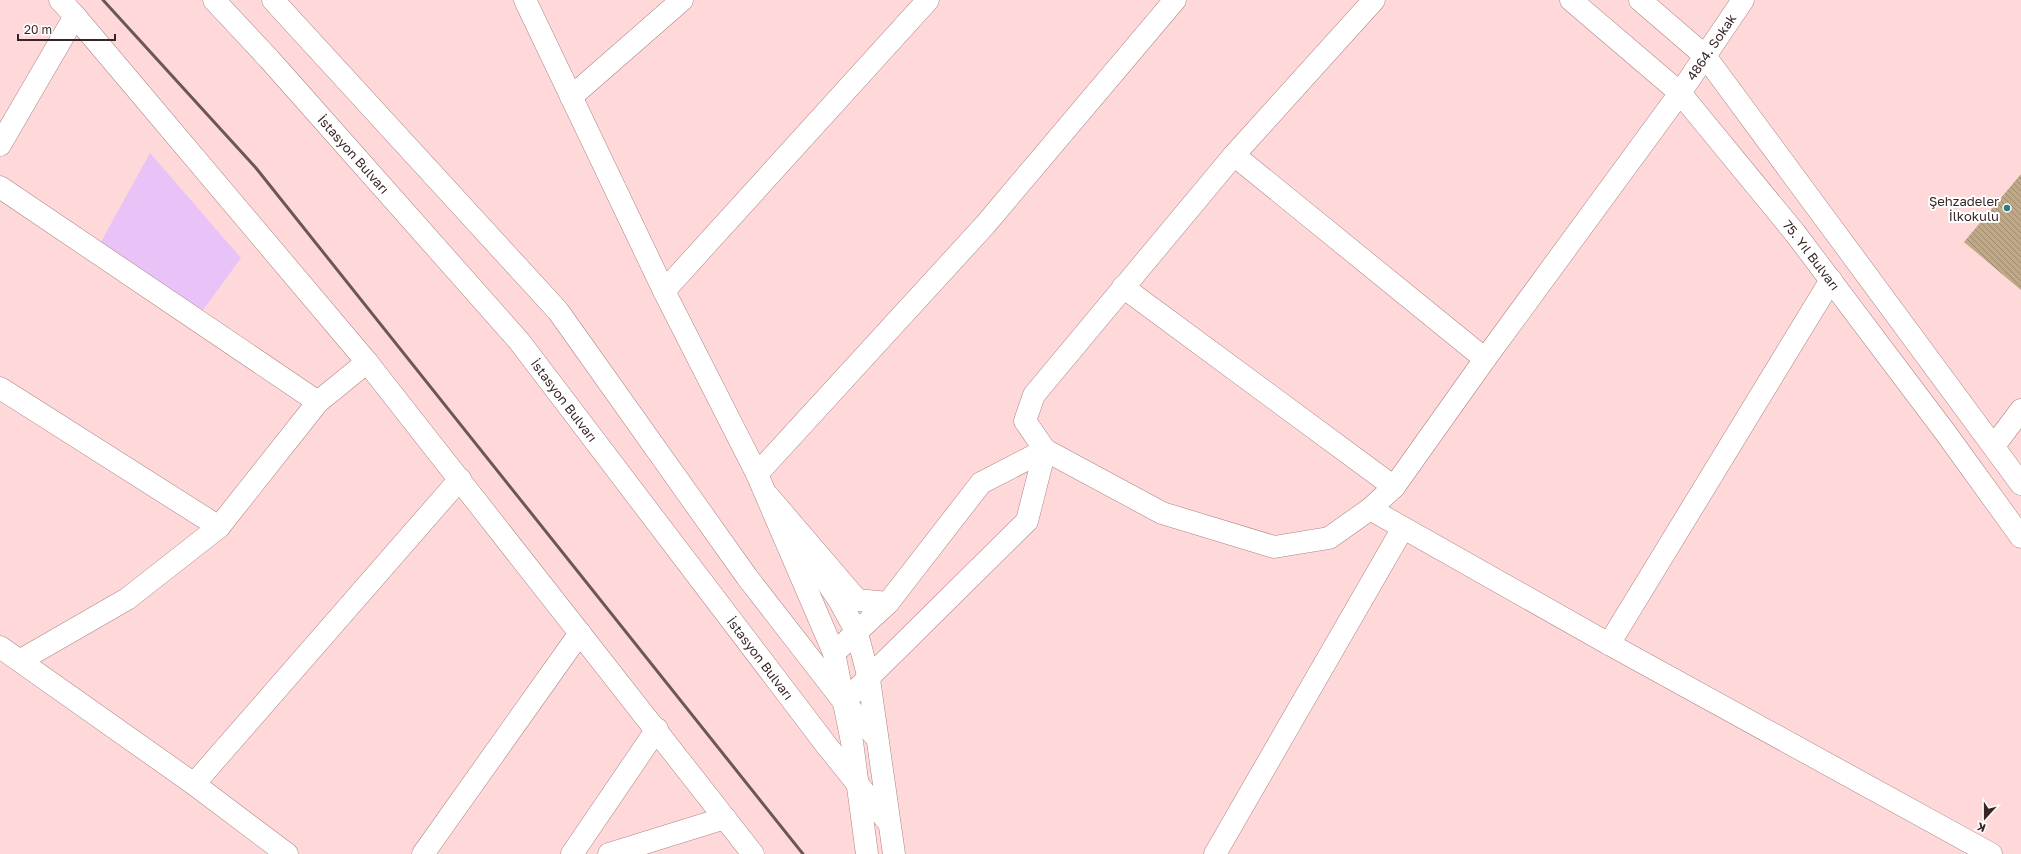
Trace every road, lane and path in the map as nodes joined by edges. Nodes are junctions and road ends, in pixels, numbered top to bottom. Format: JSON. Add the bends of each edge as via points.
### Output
{"nodes":[{"id":1,"x":60,"y":0,"type":"edge"},
{"id":2,"x":214,"y":0,"type":"edge"},
{"id":3,"x":273,"y":0,"type":"edge"},
{"id":4,"x":525,"y":0,"type":"edge"},
{"id":5,"x":682,"y":0,"type":"edge"},
{"id":6,"x":928,"y":0,"type":"edge"},
{"id":7,"x":1175,"y":0,"type":"edge"},
{"id":8,"x":1374,"y":0,"type":"edge"},
{"id":9,"x":1571,"y":0,"type":"edge"},
{"id":10,"x":1640,"y":0,"type":"edge"},
{"id":11,"x":1743,"y":0,"type":"edge"},
{"id":12,"x":75,"y":16,"type":"junction"},
{"id":13,"x":1705,"y":56,"type":"junction"},
{"id":14,"x":1680,"y":93,"type":"junction"},
{"id":15,"x":571,"y":98,"type":"junction"},
{"id":16,"x":0,"y":145,"type":"edge"},
{"id":17,"x":1234,"y":155,"type":"junction"},
{"id":18,"x":0,"y":187,"type":"edge"},
{"id":19,"x":1831,"y":280,"type":"junction"},
{"id":20,"x":1123,"y":287,"type":"junction"},
{"id":21,"x":664,"y":291,"type":"junction"},
{"id":22,"x":1484,"y":359,"type":"junction"},
{"id":23,"x":367,"y":362,"type":"junction"},
{"id":24,"x":0,"y":388,"type":"edge"},
{"id":25,"x":318,"y":402,"type":"junction"},
{"id":26,"x":2021,"y":410,"type":"edge"},
{"id":27,"x":1994,"y":446,"type":"junction"},
{"id":28,"x":1045,"y":450,"type":"junction"},
{"id":29,"x":460,"y":479,"type":"junction"},
{"id":30,"x":762,"y":483,"type":"junction"},
{"id":31,"x":2021,"y":484,"type":"edge"},
{"id":32,"x":1394,"y":487,"type":"junction"},
{"id":33,"x":1370,"y":509,"type":"junction"},
{"id":34,"x":219,"y":527,"type":"junction"},
{"id":35,"x":1403,"y":528,"type":"junction"},
{"id":36,"x":2021,"y":537,"type":"edge"},
{"id":37,"x":888,"y":603,"type":"junction"},
{"id":38,"x":580,"y":633,"type":"junction"},
{"id":39,"x":857,"y":633,"type":"junction"},
{"id":40,"x":1609,"y":644,"type":"junction"},
{"id":41,"x":0,"y":647,"type":"edge"},
{"id":42,"x":834,"y":653,"type":"junction"},
{"id":43,"x":21,"y":660,"type":"junction"},
{"id":44,"x":869,"y":679,"type":"junction"},
{"id":45,"x":844,"y":702,"type":"junction"},
{"id":46,"x":657,"y":729,"type":"junction"},
{"id":47,"x":877,"y":738,"type":"junction"},
{"id":48,"x":194,"y":784,"type":"junction"},
{"id":49,"x":858,"y":784,"type":"junction"},
{"id":50,"x":725,"y":818,"type":"junction"},
{"id":51,"x":889,"y":823,"type":"junction"},
{"id":52,"x":287,"y":854,"type":"edge"},
{"id":53,"x":423,"y":854,"type":"edge"},
{"id":54,"x":572,"y":854,"type":"edge"},
{"id":55,"x":609,"y":854,"type":"edge"},
{"id":56,"x":753,"y":854,"type":"edge"},
{"id":57,"x":867,"y":854,"type":"edge"},
{"id":58,"x":894,"y":854,"type":"edge"},
{"id":59,"x":1215,"y":854,"type":"edge"},
{"id":60,"x":1991,"y":854,"type":"edge"}],
"edges":[{"from":1,"to":12,"type":"street"},
{"from":2,"to":49,"type":"street","name":"İstasyon Bulvarı","via":[[519,341]]},
{"from":3,"to":45,"type":"street","via":[[558,311],[747,577]]},
{"from":4,"to":15,"type":"street"},
{"from":5,"to":15,"type":"street"},
{"from":6,"to":21,"type":"street"},
{"from":7,"to":30,"type":"street"},
{"from":8,"to":17,"type":"street"},
{"from":9,"to":14,"type":"street","name":"75. Yıl Bulvarı"},
{"from":10,"to":13,"type":"street"},
{"from":11,"to":13,"type":"street","name":"4864. Sokak"},
{"from":12,"to":16,"type":"street"},
{"from":12,"to":23,"type":"street"},
{"from":13,"to":14,"type":"street","name":"4864. Sokak"},
{"from":13,"to":27,"type":"street"},
{"from":14,"to":19,"type":"street","name":"75. Yıl Bulvarı"},
{"from":14,"to":22,"type":"street","name":"4864. Sokak"},
{"from":15,"to":21,"type":"street"},
{"from":17,"to":20,"type":"street"},
{"from":17,"to":22,"type":"street"},
{"from":18,"to":25,"type":"street"},
{"from":19,"to":36,"type":"street","name":"75. Yıl Bulvarı"},
{"from":19,"to":40,"type":"street"},
{"from":20,"to":28,"type":"street","via":[[1034,395],[1025,421]]},
{"from":20,"to":32,"type":"street"},
{"from":21,"to":30,"type":"street"},
{"from":22,"to":32,"type":"street","name":"4864. Sokak"},
{"from":23,"to":25,"type":"street"},
{"from":23,"to":29,"type":"street"},
{"from":24,"to":34,"type":"street"},
{"from":25,"to":34,"type":"street"},
{"from":26,"to":27,"type":"street"},
{"from":27,"to":31,"type":"street"},
{"from":28,"to":33,"type":"street","name":"4864. Sokak","via":[[1162,513],[1274,547],[1329,538]]},
{"from":28,"to":37,"type":"street","via":[[981,483]]},
{"from":28,"to":44,"type":"street","via":[[1027,521]]},
{"from":29,"to":38,"type":"street"},
{"from":29,"to":48,"type":"street"},
{"from":30,"to":37,"type":"street","via":[[857,600]]},
{"from":30,"to":39,"type":"street","via":[[839,600]]},
{"from":30,"to":42,"type":"street"},
{"from":32,"to":33,"type":"street","name":"4864. Sokak"},
{"from":33,"to":35,"type":"street"},
{"from":34,"to":43,"type":"street","via":[[127,598]]},
{"from":35,"to":40,"type":"street"},
{"from":35,"to":59,"type":"street"},
{"from":37,"to":39,"type":"street"},
{"from":38,"to":46,"type":"street"},
{"from":38,"to":53,"type":"street"},
{"from":39,"to":42,"type":"street"},
{"from":39,"to":44,"type":"street"},
{"from":40,"to":60,"type":"street"},
{"from":41,"to":43,"type":"street"},
{"from":42,"to":45,"type":"street"},
{"from":43,"to":48,"type":"street"},
{"from":44,"to":45,"type":"street"},
{"from":44,"to":47,"type":"street"},
{"from":45,"to":47,"type":"street"},
{"from":45,"to":49,"type":"street"},
{"from":46,"to":50,"type":"street"},
{"from":46,"to":54,"type":"street"},
{"from":47,"to":51,"type":"street"},
{"from":48,"to":52,"type":"street"},
{"from":49,"to":51,"type":"street","name":"İstasyon Bulvarı"},
{"from":49,"to":57,"type":"street"},
{"from":50,"to":55,"type":"street"},
{"from":50,"to":56,"type":"street"},
{"from":51,"to":58,"type":"street"}]}
